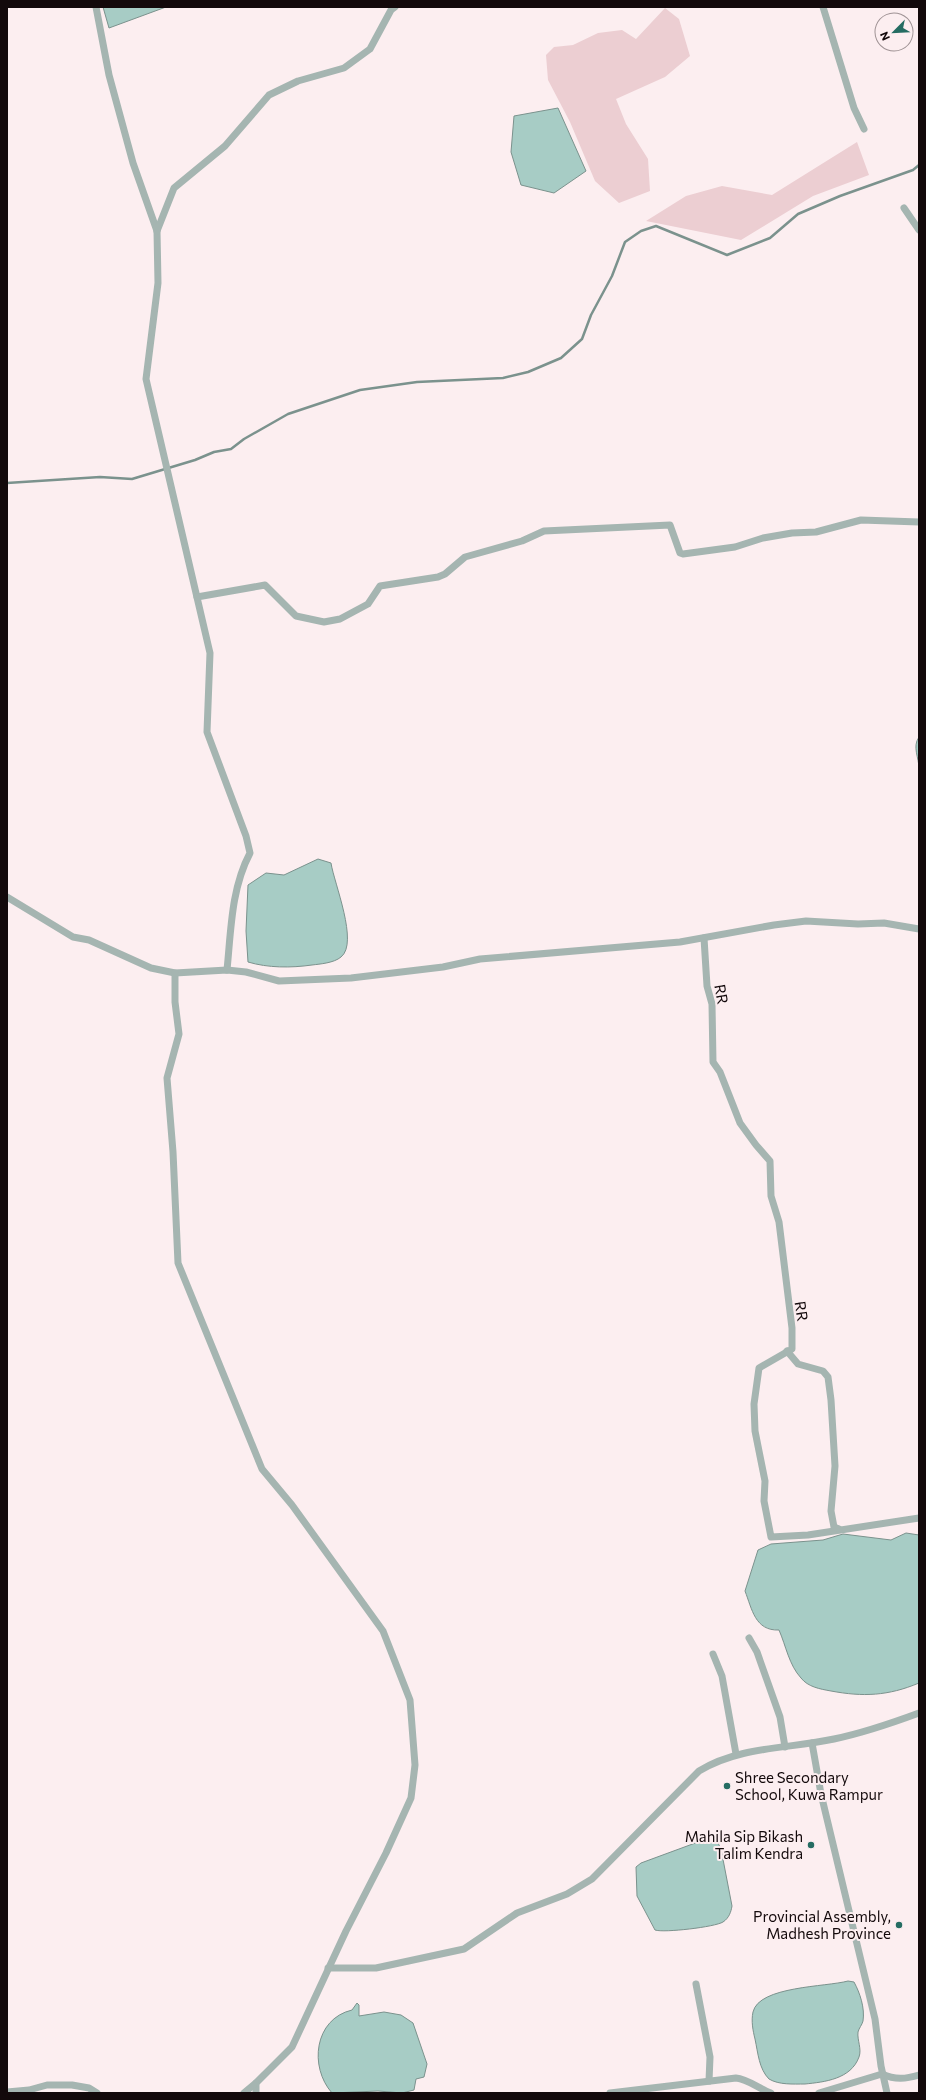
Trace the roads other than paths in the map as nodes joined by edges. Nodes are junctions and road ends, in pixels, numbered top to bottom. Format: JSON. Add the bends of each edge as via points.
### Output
{"nodes":[{"id":1,"x":96,"y":7,"type":"edge"},
{"id":2,"x":396,"y":7,"type":"edge"},
{"id":3,"x":823,"y":7,"type":"edge"},
{"id":4,"x":864,"y":129,"type":"dead end"},
{"id":5,"x":904,"y":208,"type":"dead end"},
{"id":6,"x":919,"y":230,"type":"edge"},
{"id":7,"x":157,"y":231,"type":"junction"},
{"id":8,"x":919,"y":522,"type":"edge"},
{"id":9,"x":197,"y":597,"type":"junction"},
{"id":10,"x":7,"y":897,"type":"edge"},
{"id":11,"x":919,"y":929,"type":"edge"},
{"id":12,"x":704,"y":938,"type":"junction"},
{"id":13,"x":227,"y":970,"type":"junction"},
{"id":14,"x":175,"y":972,"type":"junction"},
{"id":15,"x":787,"y":1352,"type":"junction"},
{"id":16,"x":919,"y":1518,"type":"edge"},
{"id":17,"x":839,"y":1529,"type":"junction"},
{"id":18,"x":749,"y":1638,"type":"dead end"},
{"id":19,"x":713,"y":1654,"type":"dead end"},
{"id":20,"x":919,"y":1713,"type":"edge"},
{"id":21,"x":812,"y":1742,"type":"junction"},
{"id":22,"x":785,"y":1746,"type":"junction"},
{"id":23,"x":736,"y":1754,"type":"junction"},
{"id":24,"x":328,"y":1968,"type":"junction"},
{"id":25,"x":696,"y":1984,"type":"dead end"},
{"id":26,"x":882,"y":2074,"type":"junction"},
{"id":27,"x":919,"y":2075,"type":"edge"},
{"id":28,"x":709,"y":2080,"type":"junction"},
{"id":29,"x":256,"y":2084,"type":"junction"},
{"id":30,"x":7,"y":2092,"type":"edge"},
{"id":31,"x":97,"y":2093,"type":"edge"},
{"id":32,"x":244,"y":2093,"type":"edge"},
{"id":33,"x":256,"y":2093,"type":"edge"},
{"id":34,"x":610,"y":2093,"type":"edge"},
{"id":35,"x":771,"y":2093,"type":"edge"},
{"id":36,"x":818,"y":2093,"type":"edge"},
{"id":37,"x":887,"y":2093,"type":"edge"}],
"edges":[{"from":1,"to":7,"type":"street","via":[[108,76],[133,163]]},
{"from":2,"to":7,"type":"street","via":[[390,10],[370,49],[344,68],[298,81],[269,94],[225,146],[174,188]]},
{"from":3,"to":4,"type":"street","via":[[854,108]]},
{"from":5,"to":6,"type":"street"},
{"from":7,"to":9,"type":"street","via":[[158,283],[146,379]]},
{"from":8,"to":9,"type":"street","via":[[861,520],[816,532],[792,533],[683,554],[680,553],[670,525],[544,531],[522,541],[465,557],[438,577],[380,586],[368,604],[330,622],[296,616],[265,585]]},
{"from":9,"to":13,"type":"street","via":[[210,653],[207,732],[250,853],[242,869],[235,895]]},
{"from":10,"to":14,"type":"street","via":[[73,936],[89,940],[152,968]]},
{"from":11,"to":12,"type":"street","via":[[884,923],[806,921],[774,924]]},
{"from":12,"to":13,"type":"street","via":[[480,959],[443,967],[351,978],[279,981]]},
{"from":12,"to":15,"type":"street","name":"RR","via":[[707,986],[712,1004],[713,1062],[720,1072],[740,1123],[770,1161],[770,1196],[779,1222],[793,1341],[792,1349]]},
{"from":13,"to":14,"type":"street"},
{"from":14,"to":24,"type":"street","via":[[179,1034],[167,1078],[178,1263],[262,1470],[292,1506],[383,1631],[410,1700],[415,1765],[411,1798]]},
{"from":15,"to":17,"type":"street","via":[[798,1364],[823,1371],[828,1377],[834,1466],[831,1511],[834,1527]]},
{"from":15,"to":17,"type":"street","via":[[759,1368],[754,1404],[754,1431],[764,1475],[764,1501],[771,1537],[808,1535]]},
{"from":16,"to":17,"type":"street"},
{"from":18,"to":22,"type":"street","via":[[757,1652],[780,1717]]},
{"from":19,"to":23,"type":"street","via":[[722,1676]]},
{"from":20,"to":21,"type":"street","via":[[835,1739]]},
{"from":21,"to":22,"type":"street"},
{"from":21,"to":26,"type":"street","via":[[821,1794],[875,2019]]},
{"from":22,"to":23,"type":"street"},
{"from":23,"to":24,"type":"street","via":[[713,1762],[699,1771],[592,1879],[567,1894],[517,1913],[464,1949],[376,1968]]},
{"from":24,"to":29,"type":"street","via":[[292,2047]]},
{"from":25,"to":28,"type":"street","via":[[710,2057]]},
{"from":26,"to":27,"type":"street","via":[[890,2078]]},
{"from":26,"to":36,"type":"street"},
{"from":26,"to":37,"type":"street"},
{"from":28,"to":34,"type":"street"},
{"from":28,"to":35,"type":"street","via":[[743,2078]]},
{"from":29,"to":32,"type":"street"},
{"from":29,"to":33,"type":"street"},
{"from":30,"to":31,"type":"street","via":[[47,2085],[72,2085],[89,2088]]}]}
